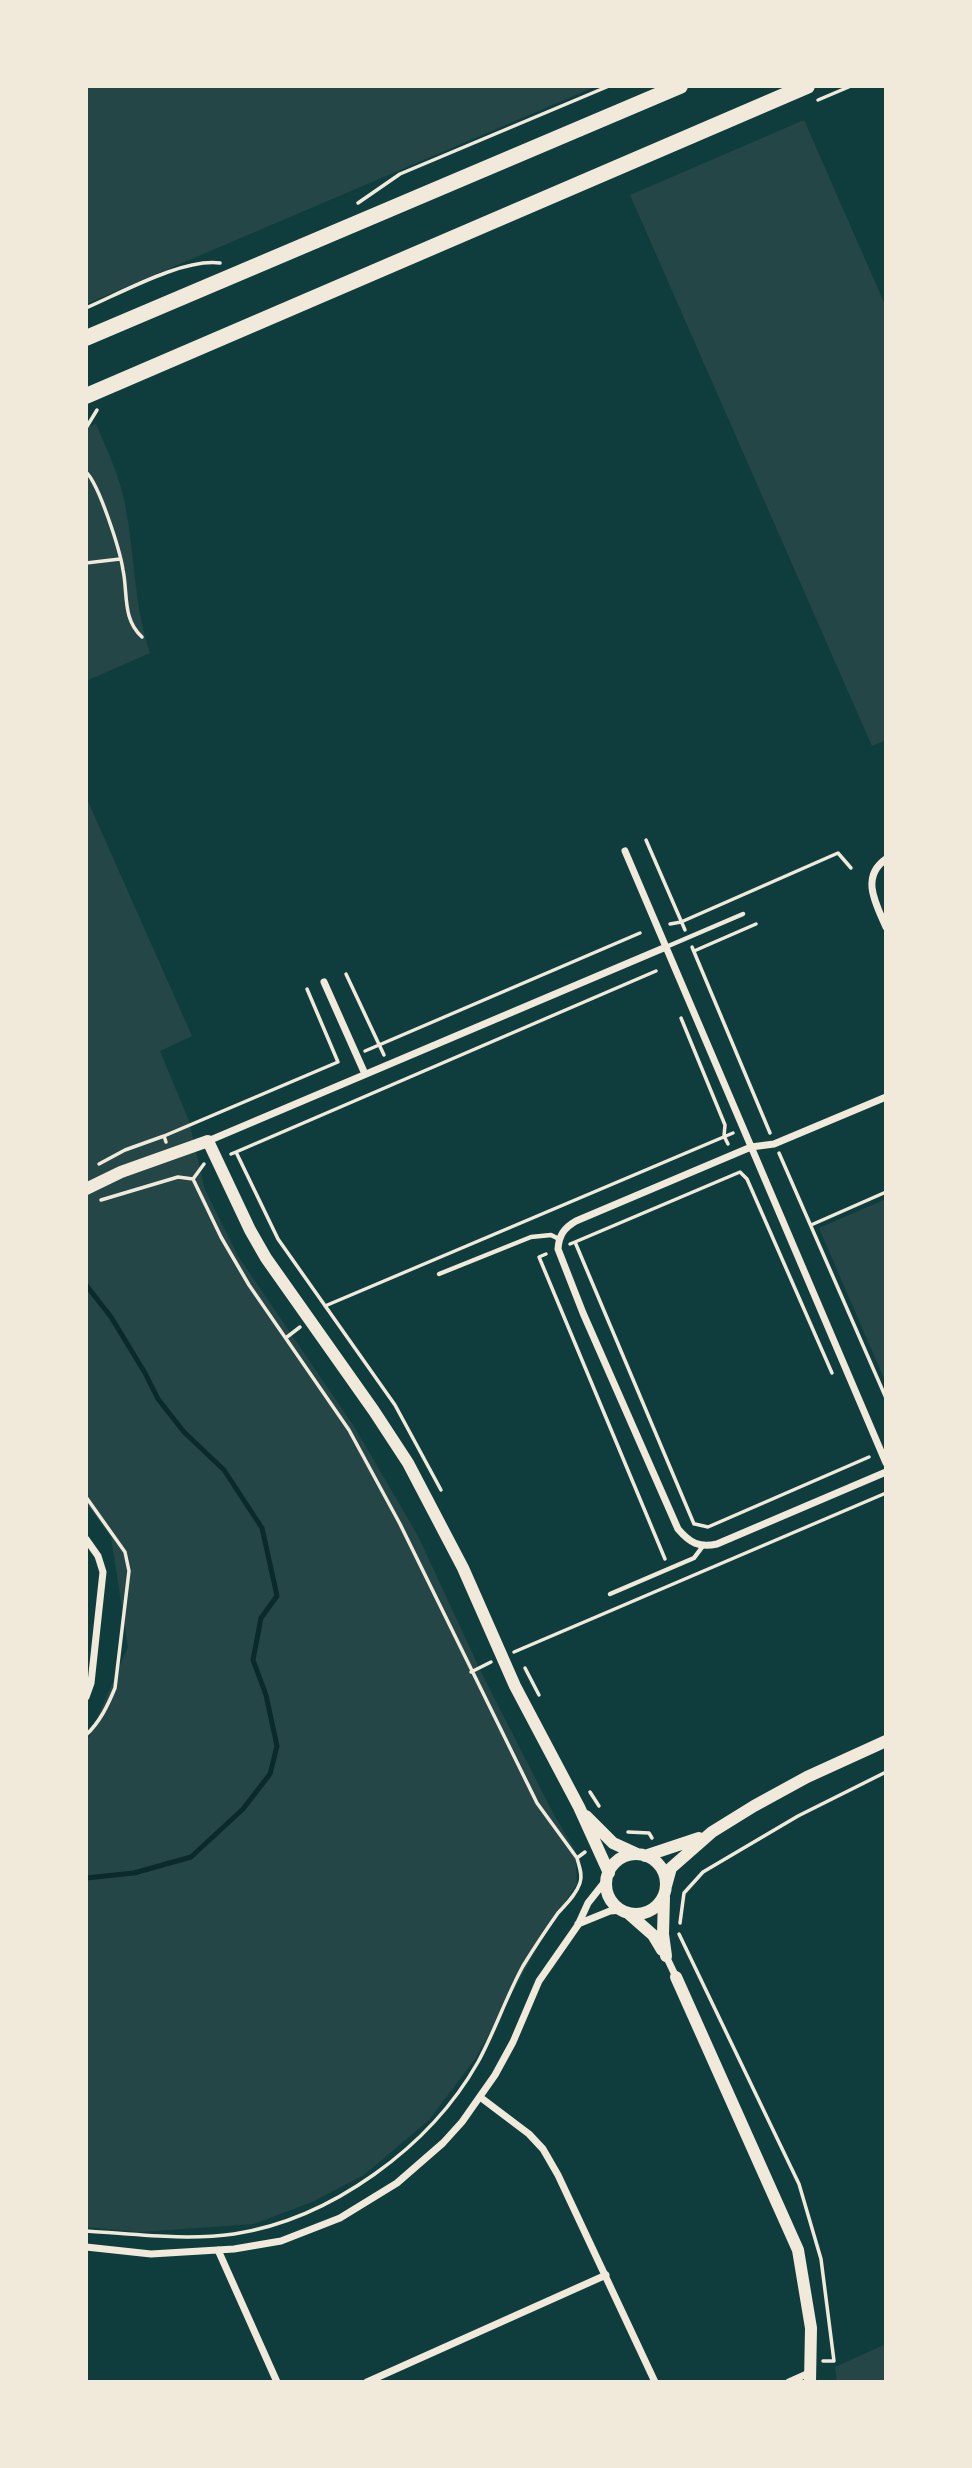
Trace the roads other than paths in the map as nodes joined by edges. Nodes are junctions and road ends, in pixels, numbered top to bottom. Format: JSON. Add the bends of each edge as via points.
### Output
{"nodes":[{"id":1,"x":680,"y":86,"type":"edge"},
{"id":2,"x":807,"y":86,"type":"edge"},
{"id":3,"x":86,"y":338,"type":"edge"},
{"id":4,"x":86,"y":396,"type":"edge"},
{"id":5,"x":625,"y":851,"type":"dead end"},
{"id":6,"x":886,"y":859,"type":"edge"},
{"id":7,"x":743,"y":914,"type":"dead end"},
{"id":8,"x":886,"y":927,"type":"edge"},
{"id":9,"x":666,"y":947,"type":"junction"},
{"id":10,"x":324,"y":982,"type":"dead end"},
{"id":11,"x":365,"y":1073,"type":"junction"},
{"id":12,"x":886,"y":1097,"type":"edge"},
{"id":13,"x":208,"y":1140,"type":"junction"},
{"id":14,"x":751,"y":1147,"type":"junction"},
{"id":15,"x":86,"y":1189,"type":"edge"},
{"id":16,"x":559,"y":1238,"type":"junction"},
{"id":17,"x":439,"y":1274,"type":"dead end"},
{"id":18,"x":886,"y":1463,"type":"edge"},
{"id":19,"x":886,"y":1472,"type":"edge"},
{"id":20,"x":86,"y":1539,"type":"edge"},
{"id":21,"x":703,"y":1546,"type":"junction"},
{"id":22,"x":610,"y":1594,"type":"dead end"},
{"id":23,"x":86,"y":1697,"type":"edge"},
{"id":24,"x":886,"y":1741,"type":"edge"},
{"id":25,"x":579,"y":1807,"type":"junction"},
{"id":26,"x":712,"y":1832,"type":"junction"},
{"id":27,"x":641,"y":1855,"type":"junction"},
{"id":28,"x":608,"y":1876,"type":"junction"},
{"id":29,"x":665,"y":1892,"type":"junction"},
{"id":30,"x":626,"y":1912,"type":"junction"},
{"id":31,"x":578,"y":1925,"type":"junction"},
{"id":32,"x":666,"y":1956,"type":"junction"},
{"id":33,"x":676,"y":1977,"type":"joint"},
{"id":34,"x":480,"y":2097,"type":"junction"},
{"id":35,"x":86,"y":2247,"type":"edge"},
{"id":36,"x":218,"y":2250,"type":"junction"},
{"id":37,"x":606,"y":2275,"type":"junction"},
{"id":38,"x":810,"y":2372,"type":"edge"},
{"id":39,"x":277,"y":2382,"type":"edge"},
{"id":40,"x":367,"y":2382,"type":"edge"},
{"id":41,"x":656,"y":2382,"type":"edge"},
{"id":42,"x":789,"y":2382,"type":"edge"}],
"edges":[{"from":1,"to":3,"type":"main road"},
{"from":2,"to":4,"type":"main road"},
{"from":5,"to":9,"type":"street"},
{"from":6,"to":8,"type":"street","via":[[873,874],[871,885]]},
{"from":7,"to":9,"type":"lane"},
{"from":9,"to":11,"type":"street"},
{"from":9,"to":14,"type":"street"},
{"from":10,"to":11,"type":"street"},
{"from":11,"to":13,"type":"street"},
{"from":12,"to":14,"type":"street","via":[[774,1144]]},
{"from":13,"to":15,"type":"street"},
{"from":13,"to":25,"type":"street","via":[[255,1240],[408,1463]]},
{"from":14,"to":16,"type":"street","via":[[576,1221]]},
{"from":14,"to":18,"type":"street"},
{"from":16,"to":17,"type":"lane","via":[[531,1237]]},
{"from":16,"to":21,"type":"street","via":[[560,1257],[583,1313],[681,1533]]},
{"from":19,"to":21,"type":"street"},
{"from":20,"to":23,"type":"street","via":[[103,1572]]},
{"from":21,"to":22,"type":"lane","via":[[694,1558]]},
{"from":24,"to":26,"type":"street","via":[[807,1777]]},
{"from":25,"to":27,"type":"street","via":[[608,1838]]},
{"from":25,"to":28,"type":"street"},
{"from":26,"to":27,"type":"street"},
{"from":26,"to":29,"type":"street","via":[[671,1868]]},
{"from":27,"to":28,"type":"street","via":[[620,1859]]},
{"from":27,"to":29,"type":"street","via":[[660,1866]]},
{"from":28,"to":30,"type":"street","via":[[610,1897]]},
{"from":28,"to":31,"type":"street"},
{"from":29,"to":30,"type":"street","via":[[649,1911]]},
{"from":29,"to":32,"type":"street"},
{"from":30,"to":31,"type":"street","via":[[610,1910]]},
{"from":30,"to":32,"type":"street","via":[[653,1935]]},
{"from":31,"to":34,"type":"street","via":[[539,1981],[503,2063]]},
{"from":32,"to":33,"type":"street"},
{"from":33,"to":38,"type":"street","via":[[799,2250],[811,2328]]},
{"from":34,"to":36,"type":"street","via":[[423,2162],[370,2201],[281,2241]]},
{"from":34,"to":37,"type":"street","via":[[543,2149]]},
{"from":35,"to":36,"type":"street","via":[[151,2254]]},
{"from":36,"to":39,"type":"street"},
{"from":37,"to":40,"type":"street"},
{"from":37,"to":41,"type":"street"},
{"from":38,"to":42,"type":"street"}]}
